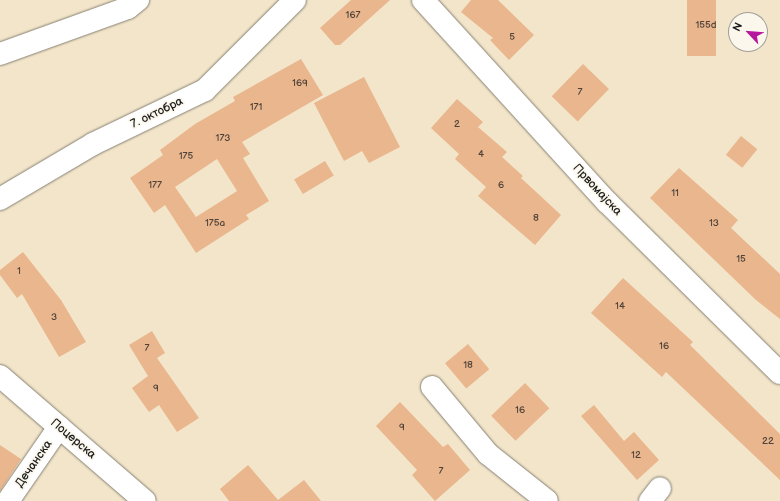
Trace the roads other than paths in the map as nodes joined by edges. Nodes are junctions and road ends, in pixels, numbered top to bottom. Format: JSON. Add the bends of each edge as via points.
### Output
{"nodes":[{"id":1,"x":138,"y":0,"type":"edge"},
{"id":2,"x":295,"y":0,"type":"edge"},
{"id":3,"x":423,"y":0,"type":"edge"},
{"id":4,"x":0,"y":54,"type":"edge"},
{"id":5,"x":0,"y":200,"type":"edge"},
{"id":6,"x":780,"y":372,"type":"edge"},
{"id":7,"x":0,"y":376,"type":"edge"},
{"id":8,"x":432,"y":387,"type":"dead end"},
{"id":9,"x":59,"y":427,"type":"junction"},
{"id":10,"x":8,"y":501,"type":"edge"},
{"id":11,"x":145,"y":501,"type":"edge"},
{"id":12,"x":547,"y":501,"type":"edge"}],
"edges":[{"from":1,"to":4,"type":"street","via":[[128,8]]},
{"from":2,"to":5,"type":"street","name":"7. октобра","via":[[205,90],[92,144]]},
{"from":3,"to":6,"type":"street","name":"Првомајска","via":[[607,202]]},
{"from":7,"to":9,"type":"street","name":"Поцерска"},
{"from":8,"to":12,"type":"street","via":[[488,454]]},
{"from":9,"to":10,"type":"street","name":"Дечанска"},
{"from":9,"to":11,"type":"street","name":"Поцерска"}]}
